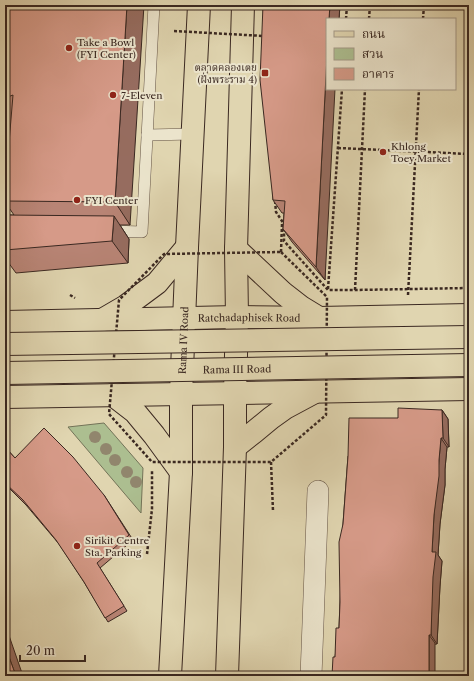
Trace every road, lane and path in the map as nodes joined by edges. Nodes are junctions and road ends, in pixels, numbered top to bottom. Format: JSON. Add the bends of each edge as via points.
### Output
{"nodes":[{"id":1,"x":154,"y":5,"type":"edge"},
{"id":2,"x":199,"y":5,"type":"edge"},
{"id":3,"x":243,"y":5,"type":"edge"},
{"id":4,"x":347,"y":5,"type":"edge"},
{"id":5,"x":370,"y":5,"type":"edge"},
{"id":6,"x":424,"y":5,"type":"edge"},
{"id":7,"x":346,"y":18,"type":"edge"},
{"id":8,"x":369,"y":18,"type":"edge"},
{"id":9,"x":423,"y":18,"type":"edge"},
{"id":10,"x":174,"y":31,"type":"dead end"},
{"id":11,"x":262,"y":35,"type":"edge"},
{"id":12,"x":266,"y":36,"type":"edge"},
{"id":13,"x":262,"y":42,"type":"edge"},
{"id":14,"x":342,"y":90,"type":"edge"},
{"id":15,"x":366,"y":90,"type":"edge"},
{"id":16,"x":419,"y":90,"type":"edge"},
{"id":17,"x":147,"y":134,"type":"junction"},
{"id":18,"x":193,"y":134,"type":"junction"},
{"id":19,"x":338,"y":148,"type":"junction"},
{"id":20,"x":362,"y":149,"type":"junction"},
{"id":21,"x":416,"y":151,"type":"junction"},
{"id":22,"x":469,"y":154,"type":"edge"},
{"id":23,"x":275,"y":197,"type":"edge"},
{"id":24,"x":283,"y":224,"type":"junction"},
{"id":25,"x":96,"y":231,"type":"edge"},
{"id":26,"x":186,"y":247,"type":"junction"},
{"id":27,"x":236,"y":249,"type":"junction"},
{"id":28,"x":281,"y":252,"type":"dead end"},
{"id":29,"x":469,"y":288,"type":"edge"},
{"id":30,"x":408,"y":289,"type":"junction"},
{"id":31,"x":328,"y":290,"type":"junction"},
{"id":32,"x":354,"y":290,"type":"junction"},
{"id":33,"x":469,"y":315,"type":"edge"},
{"id":34,"x":406,"y":316,"type":"junction"},
{"id":35,"x":237,"y":317,"type":"junction"},
{"id":36,"x":319,"y":318,"type":"junction"},
{"id":37,"x":184,"y":319,"type":"junction"},
{"id":38,"x":102,"y":320,"type":"junction"},
{"id":39,"x":5,"y":322,"type":"edge"},
{"id":40,"x":469,"y":337,"type":"edge"},
{"id":41,"x":5,"y":344,"type":"edge"},
{"id":42,"x":469,"y":365,"type":"edge"},
{"id":43,"x":5,"y":372,"type":"edge"},
{"id":44,"x":469,"y":389,"type":"edge"},
{"id":45,"x":315,"y":392,"type":"junction"},
{"id":46,"x":180,"y":394,"type":"junction"},
{"id":47,"x":234,"y":394,"type":"junction"},
{"id":48,"x":112,"y":395,"type":"junction"},
{"id":49,"x":5,"y":397,"type":"edge"},
{"id":50,"x":235,"y":447,"type":"junction"},
{"id":51,"x":271,"y":462,"type":"dead end"},
{"id":52,"x":152,"y":470,"type":"dead end"},
{"id":53,"x":181,"y":472,"type":"junction"},
{"id":54,"x":318,"y":491,"type":"dead end"},
{"id":55,"x":273,"y":511,"type":"dead end"},
{"id":56,"x":147,"y":554,"type":"dead end"},
{"id":57,"x":170,"y":676,"type":"edge"},
{"id":58,"x":227,"y":676,"type":"edge"},
{"id":59,"x":311,"y":676,"type":"edge"}],
"edges":[{"from":1,"to":17,"type":"lane"},
{"from":2,"to":18,"type":"main road","name":"Rama IV Road"},
{"from":3,"to":27,"type":"main road"},
{"from":4,"to":7,"type":"path"},
{"from":5,"to":8,"type":"path"},
{"from":6,"to":9,"type":"path"},
{"from":10,"to":12,"type":"path","bridge":true},
{"from":11,"to":13,"type":"path"},
{"from":14,"to":19,"type":"path"},
{"from":15,"to":20,"type":"path"},
{"from":16,"to":21,"type":"path"},
{"from":17,"to":18,"type":"lane"},
{"from":17,"to":25,"type":"lane","via":[[142,232]]},
{"from":18,"to":26,"type":"main road","name":"Rama IV Road"},
{"from":19,"to":20,"type":"path"},
{"from":19,"to":31,"type":"path"},
{"from":20,"to":21,"type":"path"},
{"from":20,"to":32,"type":"path"},
{"from":21,"to":22,"type":"path"},
{"from":21,"to":30,"type":"path"},
{"from":23,"to":24,"type":"path","via":[[276,212]]},
{"from":24,"to":28,"type":"path"},
{"from":24,"to":31,"type":"path","via":[[284,241]]},
{"from":26,"to":37,"type":"main road","name":"Rama IV Road"},
{"from":26,"to":38,"type":"main road","via":[[157,283]]},
{"from":27,"to":35,"type":"main road"},
{"from":27,"to":36,"type":"main road","via":[[283,293]]},
{"from":29,"to":30,"type":"path"},
{"from":30,"to":32,"type":"path"},
{"from":30,"to":34,"type":"path"},
{"from":31,"to":32,"type":"path"},
{"from":33,"to":34,"type":"main road","name":"Ratchadaphisek Road"},
{"from":34,"to":36,"type":"main road","name":"Ratchadaphisek Road"},
{"from":35,"to":36,"type":"main road","name":"Ratchadaphisek Road"},
{"from":35,"to":37,"type":"main road","name":"Ratchadaphisek Road"},
{"from":35,"to":47,"type":"main road"},
{"from":37,"to":38,"type":"main road","name":"Ratchadaphisek Road"},
{"from":37,"to":46,"type":"main road","name":"Rama IV Road"},
{"from":38,"to":39,"type":"main road","name":"Ratchadaphisek Road"},
{"from":40,"to":41,"type":"main road","bridge":true},
{"from":42,"to":43,"type":"main road","name":"Rama III Road","bridge":true},
{"from":44,"to":45,"type":"main road"},
{"from":45,"to":47,"type":"main road"},
{"from":45,"to":50,"type":"main road","via":[[285,408]]},
{"from":46,"to":47,"type":"main road"},
{"from":46,"to":48,"type":"main road"},
{"from":46,"to":53,"type":"main road","name":"Rama IV Road"},
{"from":47,"to":50,"type":"main road"},
{"from":48,"to":49,"type":"main road"},
{"from":48,"to":53,"type":"main road","via":[[135,412]]},
{"from":50,"to":58,"type":"main road"},
{"from":51,"to":55,"type":"path"},
{"from":52,"to":56,"type":"path","via":[[152,509]]},
{"from":53,"to":57,"type":"main road","name":"Rama IV Road"},
{"from":54,"to":59,"type":"street"}]}
